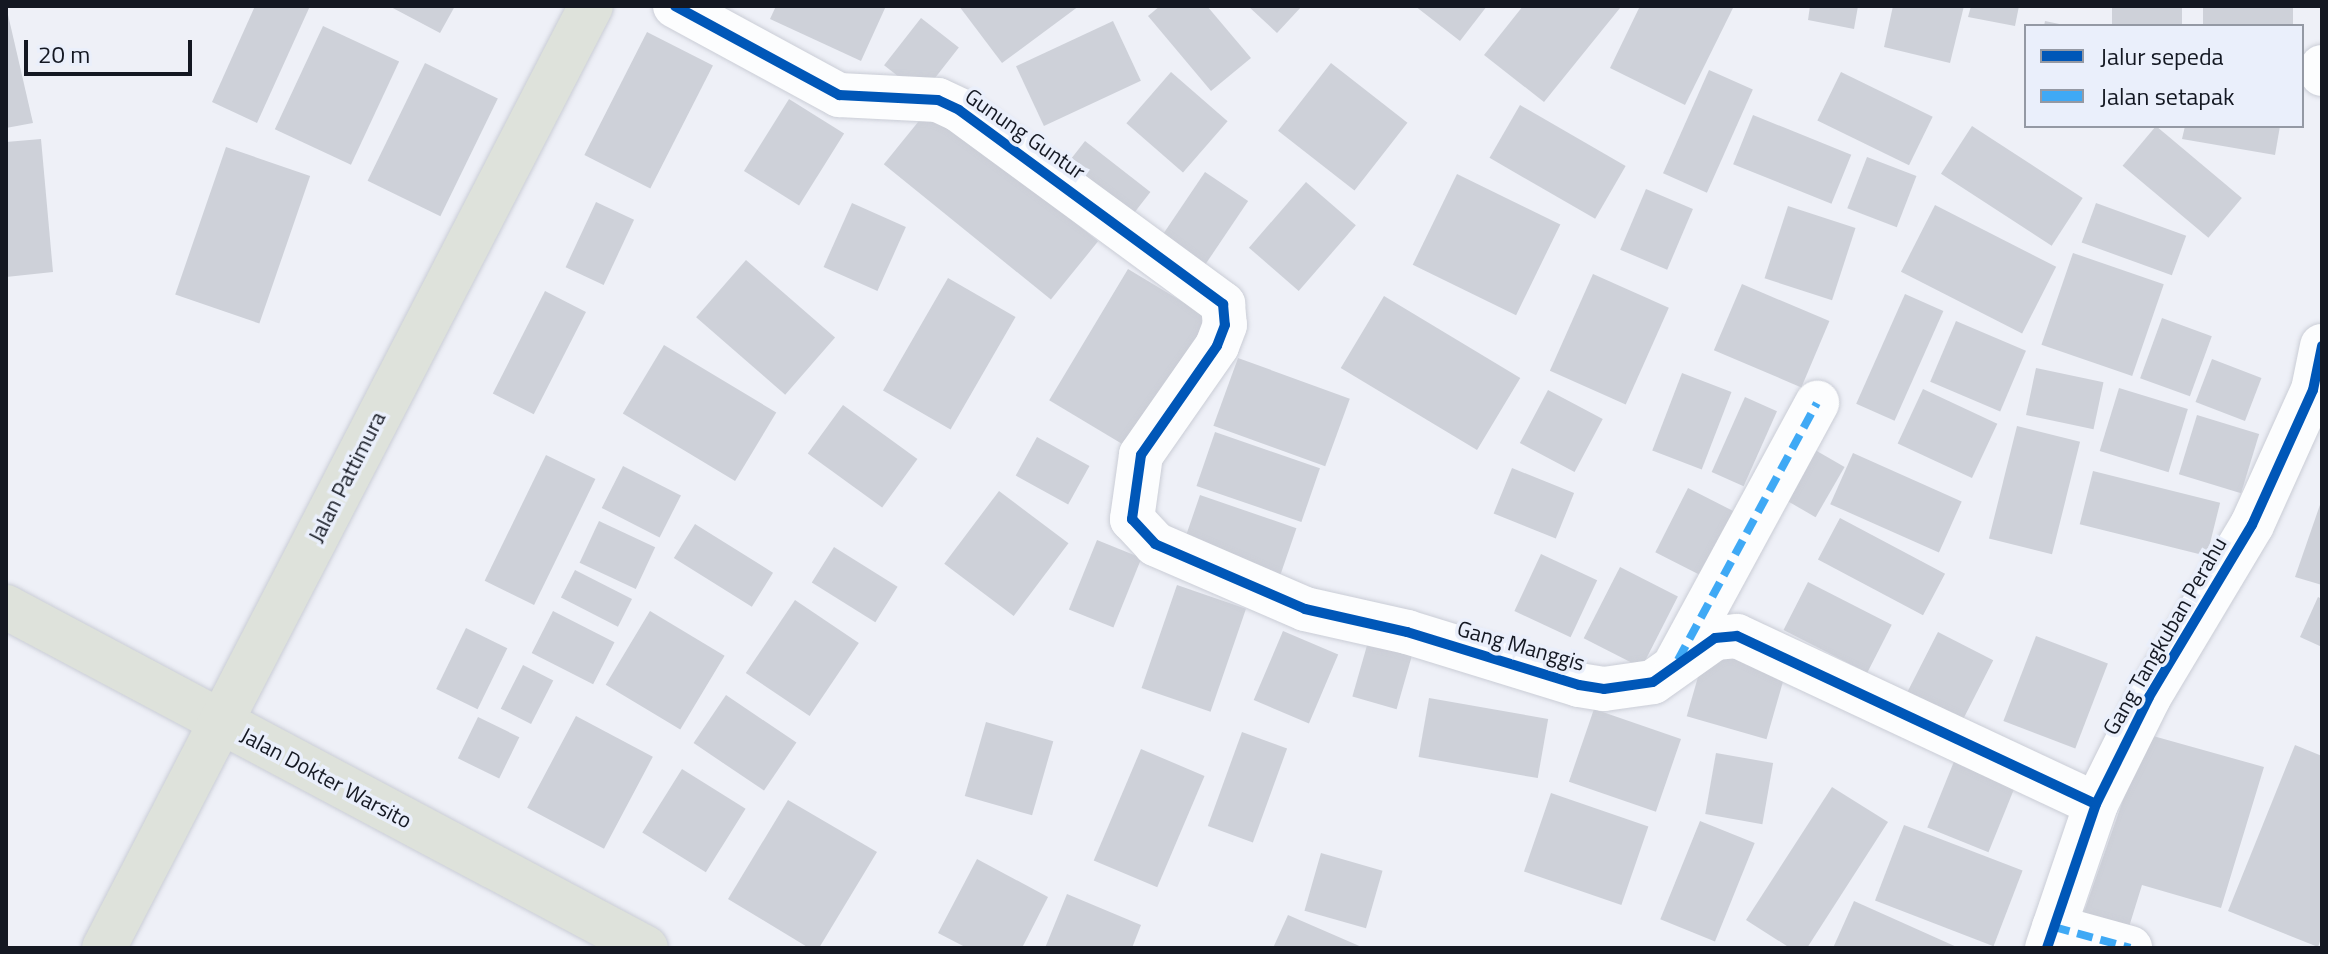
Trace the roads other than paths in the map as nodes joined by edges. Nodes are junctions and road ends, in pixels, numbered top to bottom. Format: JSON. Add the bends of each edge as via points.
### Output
{"nodes":[{"id":1,"x":591,"y":6,"type":"edge"},
{"id":2,"x":675,"y":6,"type":"edge"},
{"id":3,"x":2322,"y":67,"type":"edge"},
{"id":4,"x":2322,"y":74,"type":"edge"},
{"id":5,"x":1225,"y":325,"type":"joint"},
{"id":6,"x":2322,"y":346,"type":"edge"},
{"id":7,"x":1817,"y":403,"type":"dead end"},
{"id":8,"x":6,"y":607,"type":"edge"},
{"id":9,"x":1676,"y":663,"type":"junction"},
{"id":10,"x":220,"y":722,"type":"junction"},
{"id":11,"x":2096,"y":804,"type":"junction"},
{"id":12,"x":2050,"y":937,"type":"edge"},
{"id":13,"x":104,"y":948,"type":"edge"},
{"id":14,"x":646,"y":948,"type":"edge"},
{"id":15,"x":2130,"y":948,"type":"edge"}],
"edges":[{"from":1,"to":10,"type":"main road","name":"Jalan Pattimura"},
{"from":2,"to":5,"type":"street","name":"Gunung Guntur","via":[[839,95],[938,100],[959,110],[1223,304]]},
{"from":3,"to":4,"type":"street"},
{"from":5,"to":9,"type":"street","name":"Gang Manggis","via":[[1217,346],[1141,455],[1132,519],[1155,544],[1305,609],[1407,632],[1579,685],[1604,689],[1653,682]]},
{"from":6,"to":11,"type":"street","name":"Gang Tangkuban Perahu","via":[[2313,390],[2252,525],[2149,697]]},
{"from":7,"to":9,"type":"street"},
{"from":8,"to":10,"type":"main road","name":"Jalan Dokter Warsito"},
{"from":9,"to":11,"type":"street","name":"Gang Manggis","via":[[1715,638],[1737,636]]},
{"from":10,"to":13,"type":"main road","name":"Jalan Pattimura"},
{"from":10,"to":14,"type":"main road","name":"Jalan Dokter Warsito"},
{"from":11,"to":12,"type":"street","name":"Gang Tangkuban Perahu"},
{"from":12,"to":15,"type":"street"}]}
